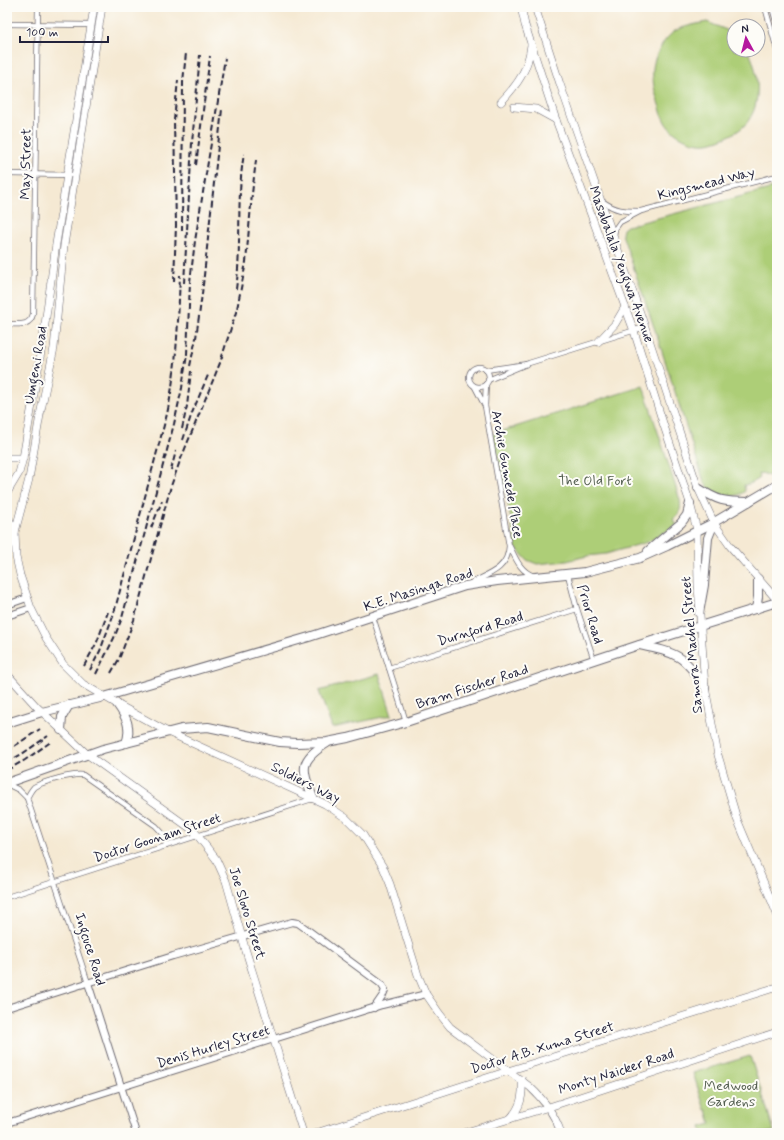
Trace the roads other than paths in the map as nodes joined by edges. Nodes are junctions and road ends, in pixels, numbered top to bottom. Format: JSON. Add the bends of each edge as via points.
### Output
{"nodes":[{"id":1,"x":38,"y":7,"type":"edge"},
{"id":2,"x":94,"y":7,"type":"edge"},
{"id":3,"x":102,"y":7,"type":"edge"},
{"id":4,"x":521,"y":7,"type":"edge"},
{"id":5,"x":535,"y":7,"type":"edge"},
{"id":6,"x":765,"y":7,"type":"edge"},
{"id":7,"x":772,"y":7,"type":"edge"},
{"id":8,"x":7,"y":24,"type":"edge"},
{"id":9,"x":38,"y":24,"type":"junction"},
{"id":10,"x":92,"y":25,"type":"junction"},
{"id":11,"x":777,"y":25,"type":"edge"},
{"id":12,"x":531,"y":43,"type":"junction"},
{"id":13,"x":777,"y":50,"type":"edge"},
{"id":14,"x":501,"y":102,"type":"dead end"},
{"id":15,"x":514,"y":107,"type":"dead end"},
{"id":16,"x":556,"y":120,"type":"junction"},
{"id":17,"x":7,"y":174,"type":"edge"},
{"id":18,"x":36,"y":175,"type":"junction"},
{"id":19,"x":71,"y":175,"type":"junction"},
{"id":20,"x":777,"y":176,"type":"edge"},
{"id":21,"x":600,"y":200,"type":"junction"},
{"id":22,"x":641,"y":211,"type":"junction"},
{"id":23,"x":64,"y":219,"type":"junction"},
{"id":24,"x":614,"y":238,"type":"junction"},
{"id":25,"x":56,"y":244,"type":"junction"},
{"id":26,"x":64,"y":245,"type":"junction"},
{"id":27,"x":625,"y":307,"type":"junction"},
{"id":28,"x":7,"y":324,"type":"edge"},
{"id":29,"x":645,"y":327,"type":"junction"},
{"id":30,"x":634,"y":331,"type":"junction"},
{"id":31,"x":598,"y":342,"type":"junction"},
{"id":32,"x":42,"y":346,"type":"junction"},
{"id":33,"x":54,"y":348,"type":"junction"},
{"id":34,"x":529,"y":364,"type":"junction"},
{"id":35,"x":486,"y":370,"type":"junction"},
{"id":36,"x":487,"y":382,"type":"junction"},
{"id":37,"x":475,"y":386,"type":"junction"},
{"id":38,"x":485,"y":406,"type":"junction"},
{"id":39,"x":7,"y":458,"type":"edge"},
{"id":40,"x":23,"y":458,"type":"junction"},
{"id":41,"x":777,"y":485,"type":"edge"},
{"id":42,"x":698,"y":488,"type":"junction"},
{"id":43,"x":7,"y":493,"type":"edge"},
{"id":44,"x":749,"y":502,"type":"junction"},
{"id":45,"x":690,"y":503,"type":"junction"},
{"id":46,"x":7,"y":515,"type":"edge"},
{"id":47,"x":714,"y":523,"type":"junction"},
{"id":48,"x":697,"y":530,"type":"junction"},
{"id":49,"x":15,"y":532,"type":"junction"},
{"id":50,"x":509,"y":546,"type":"junction"},
{"id":51,"x":643,"y":556,"type":"junction"},
{"id":52,"x":568,"y":575,"type":"junction"},
{"id":53,"x":539,"y":577,"type":"junction"},
{"id":54,"x":758,"y":579,"type":"junction"},
{"id":55,"x":465,"y":586,"type":"junction"},
{"id":56,"x":27,"y":598,"type":"junction"},
{"id":57,"x":777,"y":601,"type":"edge"},
{"id":58,"x":7,"y":605,"type":"edge"},
{"id":59,"x":31,"y":608,"type":"junction"},
{"id":60,"x":577,"y":609,"type":"junction"},
{"id":61,"x":756,"y":609,"type":"junction"},
{"id":62,"x":699,"y":613,"type":"junction"},
{"id":63,"x":7,"y":616,"type":"edge"},
{"id":64,"x":373,"y":617,"type":"junction"},
{"id":65,"x":700,"y":625,"type":"junction"},
{"id":66,"x":639,"y":645,"type":"junction"},
{"id":67,"x":594,"y":660,"type":"junction"},
{"id":68,"x":389,"y":668,"type":"junction"},
{"id":69,"x":7,"y":674,"type":"edge"},
{"id":70,"x":705,"y":687,"type":"junction"},
{"id":71,"x":104,"y":697,"type":"junction"},
{"id":72,"x":116,"y":704,"type":"junction"},
{"id":73,"x":69,"y":705,"type":"junction"},
{"id":74,"x":42,"y":712,"type":"junction"},
{"id":75,"x":406,"y":722,"type":"junction"},
{"id":76,"x":7,"y":723,"type":"edge"},
{"id":77,"x":61,"y":730,"type":"junction"},
{"id":78,"x":168,"y":732,"type":"junction"},
{"id":79,"x":328,"y":742,"type":"junction"},
{"id":80,"x":126,"y":743,"type":"junction"},
{"id":81,"x":88,"y":755,"type":"junction"},
{"id":82,"x":7,"y":784,"type":"edge"},
{"id":83,"x":27,"y":798,"type":"junction"},
{"id":84,"x":313,"y":798,"type":"junction"},
{"id":85,"x":198,"y":836,"type":"junction"},
{"id":86,"x":166,"y":846,"type":"junction"},
{"id":87,"x":56,"y":882,"type":"junction"},
{"id":88,"x":7,"y":898,"type":"edge"},
{"id":89,"x":777,"y":914,"type":"edge"},
{"id":90,"x":241,"y":936,"type":"junction"},
{"id":91,"x":88,"y":983,"type":"junction"},
{"id":92,"x":777,"y":987,"type":"edge"},
{"id":93,"x":426,"y":994,"type":"junction"},
{"id":94,"x":7,"y":1008,"type":"edge"},
{"id":95,"x":374,"y":1008,"type":"junction"},
{"id":96,"x":777,"y":1032,"type":"edge"},
{"id":97,"x":274,"y":1039,"type":"junction"},
{"id":98,"x":508,"y":1071,"type":"junction"},
{"id":99,"x":522,"y":1080,"type":"junction"},
{"id":100,"x":121,"y":1087,"type":"junction"},
{"id":101,"x":548,"y":1107,"type":"junction"},
{"id":102,"x":510,"y":1119,"type":"junction"},
{"id":103,"x":7,"y":1123,"type":"edge"},
{"id":104,"x":136,"y":1133,"type":"edge"},
{"id":105,"x":304,"y":1133,"type":"edge"},
{"id":106,"x":316,"y":1133,"type":"edge"},
{"id":107,"x":463,"y":1133,"type":"edge"},
{"id":108,"x":561,"y":1133,"type":"edge"}],
"edges":[{"from":1,"to":9,"type":"street","name":"May Street"},
{"from":2,"to":10,"type":"main road","name":"Umgeni Road"},
{"from":3,"to":19,"type":"main road","name":"Umgeni Road"},
{"from":4,"to":12,"type":"main road","name":"Masabalala Yengwa Avenue"},
{"from":5,"to":21,"type":"main road","name":"Masabalala Yengwa Avenue"},
{"from":6,"to":13,"type":"street"},
{"from":7,"to":11,"type":"street"},
{"from":8,"to":9,"type":"street"},
{"from":9,"to":10,"type":"street"},
{"from":9,"to":18,"type":"street","name":"May Street"},
{"from":10,"to":19,"type":"main road","name":"Umgeni Road"},
{"from":12,"to":14,"type":"main road","via":[[523,74]]},
{"from":12,"to":16,"type":"main road","name":"Masabalala Yengwa Avenue"},
{"from":15,"to":16,"type":"main road","via":[[536,109]]},
{"from":16,"to":27,"type":"main road","name":"Masabalala Yengwa Avenue"},
{"from":17,"to":18,"type":"street"},
{"from":18,"to":19,"type":"street"},
{"from":18,"to":28,"type":"street","name":"May Street","via":[[33,314],[31,321],[24,324]]},
{"from":19,"to":23,"type":"main road","name":"Umgeni Road"},
{"from":20,"to":22,"type":"street","name":"Kingsmead Way"},
{"from":21,"to":22,"type":"street","name":"Kingsmead Way","via":[[616,210]]},
{"from":21,"to":24,"type":"main road","name":"Masabalala Yengwa Avenue"},
{"from":22,"to":24,"type":"street","name":"Kingsmead Way","via":[[617,226]]},
{"from":23,"to":25,"type":"main road","name":"Umgeni Road"},
{"from":23,"to":26,"type":"main road","name":"Umgeni Road"},
{"from":24,"to":29,"type":"main road","name":"Masabalala Yengwa Avenue"},
{"from":25,"to":26,"type":"main road"},
{"from":25,"to":32,"type":"main road","name":"Umgeni Road"},
{"from":26,"to":33,"type":"main road","name":"Umgeni Road"},
{"from":27,"to":30,"type":"main road","name":"Masabalala Yengwa Avenue"},
{"from":27,"to":31,"type":"main road"},
{"from":29,"to":30,"type":"street"},
{"from":29,"to":42,"type":"main road","name":"Masabalala Yengwa Avenue"},
{"from":30,"to":31,"type":"street"},
{"from":30,"to":45,"type":"main road","name":"Masabalala Yengwa Avenue"},
{"from":31,"to":34,"type":"street"},
{"from":32,"to":33,"type":"main road"},
{"from":32,"to":40,"type":"main road","name":"Umgeni Road"},
{"from":33,"to":49,"type":"main road","name":"Umgeni Road","via":[[29,479]]},
{"from":34,"to":35,"type":"street"},
{"from":34,"to":36,"type":"street"},
{"from":35,"to":36,"type":"street","via":[[489,375]]},
{"from":35,"to":37,"type":"street","via":[[477,367],[470,371],[469,380]]},
{"from":36,"to":37,"type":"street","via":[[481,387]]},
{"from":36,"to":38,"type":"street","name":"Archie Gumede Place"},
{"from":37,"to":38,"type":"street","name":"Archie Gumede Place"},
{"from":38,"to":50,"type":"street","name":"Archie Gumede Place"},
{"from":39,"to":40,"type":"main road"},
{"from":40,"to":43,"type":"main road","name":"Umgeni Road","via":[[19,473]]},
{"from":41,"to":44,"type":"highway","name":"K.E. Masinga Road"},
{"from":42,"to":44,"type":"highway","via":[[724,501]]},
{"from":42,"to":47,"type":"main road","name":"Masabalala Yengwa Avenue"},
{"from":44,"to":47,"type":"highway","name":"K.E. Masinga Road"},
{"from":45,"to":48,"type":"main road","name":"Masabalala Yengwa Avenue"},
{"from":45,"to":51,"type":"highway","via":[[687,515],[681,523]]},
{"from":46,"to":49,"type":"main road"},
{"from":47,"to":48,"type":"highway","name":"K.E. Masinga Road"},
{"from":47,"to":54,"type":"main road","name":"Masabalala Yengwa Avenue"},
{"from":47,"to":62,"type":"highway","via":[[708,538],[705,580]]},
{"from":48,"to":51,"type":"highway","name":"K.E. Masinga Road"},
{"from":48,"to":62,"type":"main road","name":"Samora Machel Street"},
{"from":49,"to":56,"type":"main road","name":"Umgeni Road","via":[[16,557]]},
{"from":50,"to":53,"type":"street","name":"Archie Gumede Place","via":[[519,565],[530,574]]},
{"from":50,"to":55,"type":"street","name":"Archie Gumede Place","via":[[507,558],[501,567]]},
{"from":51,"to":52,"type":"highway","name":"K.E. Masinga Road"},
{"from":52,"to":53,"type":"highway","name":"K.E. Masinga Road"},
{"from":52,"to":60,"type":"street","name":"Prior Road"},
{"from":53,"to":55,"type":"highway","name":"K.E. Masinga Road"},
{"from":54,"to":57,"type":"main road","name":"Masabalala Yengwa Avenue"},
{"from":54,"to":61,"type":"highway"},
{"from":55,"to":64,"type":"highway","name":"K.E. Masinga Road"},
{"from":56,"to":58,"type":"street"},
{"from":56,"to":59,"type":"main road","name":"Umgeni Road"},
{"from":57,"to":61,"type":"highway","name":"Bram Fischer Road"},
{"from":59,"to":63,"type":"street"},
{"from":59,"to":71,"type":"main road","name":"Umgeni Road","via":[[46,638],[69,671],[83,684]]},
{"from":60,"to":67,"type":"street","name":"Prior Road"},
{"from":60,"to":68,"type":"street","name":"Durnford Road"},
{"from":61,"to":65,"type":"highway","name":"Bram Fischer Road"},
{"from":62,"to":65,"type":"main road","name":"Samora Machel Street"},
{"from":64,"to":68,"type":"street"},
{"from":64,"to":71,"type":"highway","name":"K.E. Masinga Road"},
{"from":65,"to":66,"type":"highway","name":"Bram Fischer Road"},
{"from":65,"to":70,"type":"main road","name":"Samora Machel Street"},
{"from":66,"to":67,"type":"highway","name":"Bram Fischer Road"},
{"from":66,"to":70,"type":"highway","via":[[662,649],[681,657]]},
{"from":67,"to":75,"type":"highway","name":"Bram Fischer Road"},
{"from":68,"to":75,"type":"street"},
{"from":69,"to":74,"type":"main road"},
{"from":70,"to":89,"type":"main road","name":"Samora Machel Street","via":[[716,749],[727,790]]},
{"from":71,"to":72,"type":"main road","name":"Soldiers Way"},
{"from":71,"to":73,"type":"highway"},
{"from":72,"to":78,"type":"main road","name":"Soldiers Way"},
{"from":72,"to":80,"type":"highway","via":[[128,722],[129,737]]},
{"from":73,"to":74,"type":"highway"},
{"from":73,"to":77,"type":"highway","via":[[62,717]]},
{"from":74,"to":76,"type":"highway"},
{"from":74,"to":77,"type":"main road"},
{"from":75,"to":79,"type":"highway","name":"Bram Fischer Road"},
{"from":77,"to":81,"type":"main road"},
{"from":78,"to":79,"type":"highway","name":"Bram Fischer Road","via":[[208,727],[286,743]]},
{"from":78,"to":80,"type":"highway","name":"Bram Fischer Road"},
{"from":78,"to":84,"type":"main road","name":"Soldiers Way"},
{"from":79,"to":84,"type":"highway","via":[[312,753],[306,761],[306,778]]},
{"from":80,"to":81,"type":"highway"},
{"from":81,"to":82,"type":"highway"},
{"from":81,"to":85,"type":"main road","name":"Joe Slovo Street"},
{"from":82,"to":83,"type":"street"},
{"from":83,"to":86,"type":"street","via":[[33,788],[40,785],[72,775],[83,775],[156,826],[165,836]]},
{"from":83,"to":87,"type":"street","name":"Ingcuce Road"},
{"from":84,"to":85,"type":"street","name":"Doctor Goonam Street"},
{"from":84,"to":93,"type":"main road","name":"Soldiers Way","via":[[346,818],[376,854],[388,878]]},
{"from":85,"to":86,"type":"street","name":"Doctor Goonam Street"},
{"from":85,"to":90,"type":"main road","name":"Joe Slovo Street","via":[[216,859],[221,870]]},
{"from":86,"to":87,"type":"street","name":"Doctor Goonam Street"},
{"from":87,"to":88,"type":"street","name":"Doctor Goonam Street"},
{"from":87,"to":91,"type":"street","name":"Ingcuce Road"},
{"from":90,"to":91,"type":"street"},
{"from":90,"to":95,"type":"street","via":[[291,922],[298,924],[381,984],[385,990]]},
{"from":90,"to":97,"type":"main road","name":"Joe Slovo Street"},
{"from":91,"to":94,"type":"street"},
{"from":91,"to":100,"type":"street","name":"Ingcuce Road"},
{"from":92,"to":98,"type":"main road","name":"Doctor A.B. Xuma Street"},
{"from":93,"to":95,"type":"street","name":"Denis Hurley Street"},
{"from":93,"to":98,"type":"main road","name":"Soldiers Way","via":[[450,1027]]},
{"from":95,"to":97,"type":"street","name":"Denis Hurley Street"},
{"from":96,"to":101,"type":"main road","name":"Monty Naicker Road"},
{"from":97,"to":100,"type":"street","name":"Denis Hurley Street"},
{"from":97,"to":105,"type":"main road","name":"Joe Slovo Street"},
{"from":98,"to":99,"type":"main road","name":"Soldiers Way"},
{"from":98,"to":106,"type":"main road","name":"Doctor A.B. Xuma Street"},
{"from":99,"to":101,"type":"main road","name":"Soldiers Way"},
{"from":99,"to":102,"type":"main road","via":[[522,1100]]},
{"from":100,"to":103,"type":"street","name":"Denis Hurley Street"},
{"from":100,"to":104,"type":"street","name":"Ingcuce Road"},
{"from":101,"to":102,"type":"main road","name":"Monty Naicker Road"},
{"from":101,"to":108,"type":"main road","name":"Soldiers Way"},
{"from":102,"to":107,"type":"main road","name":"Monty Naicker Road"}]}
